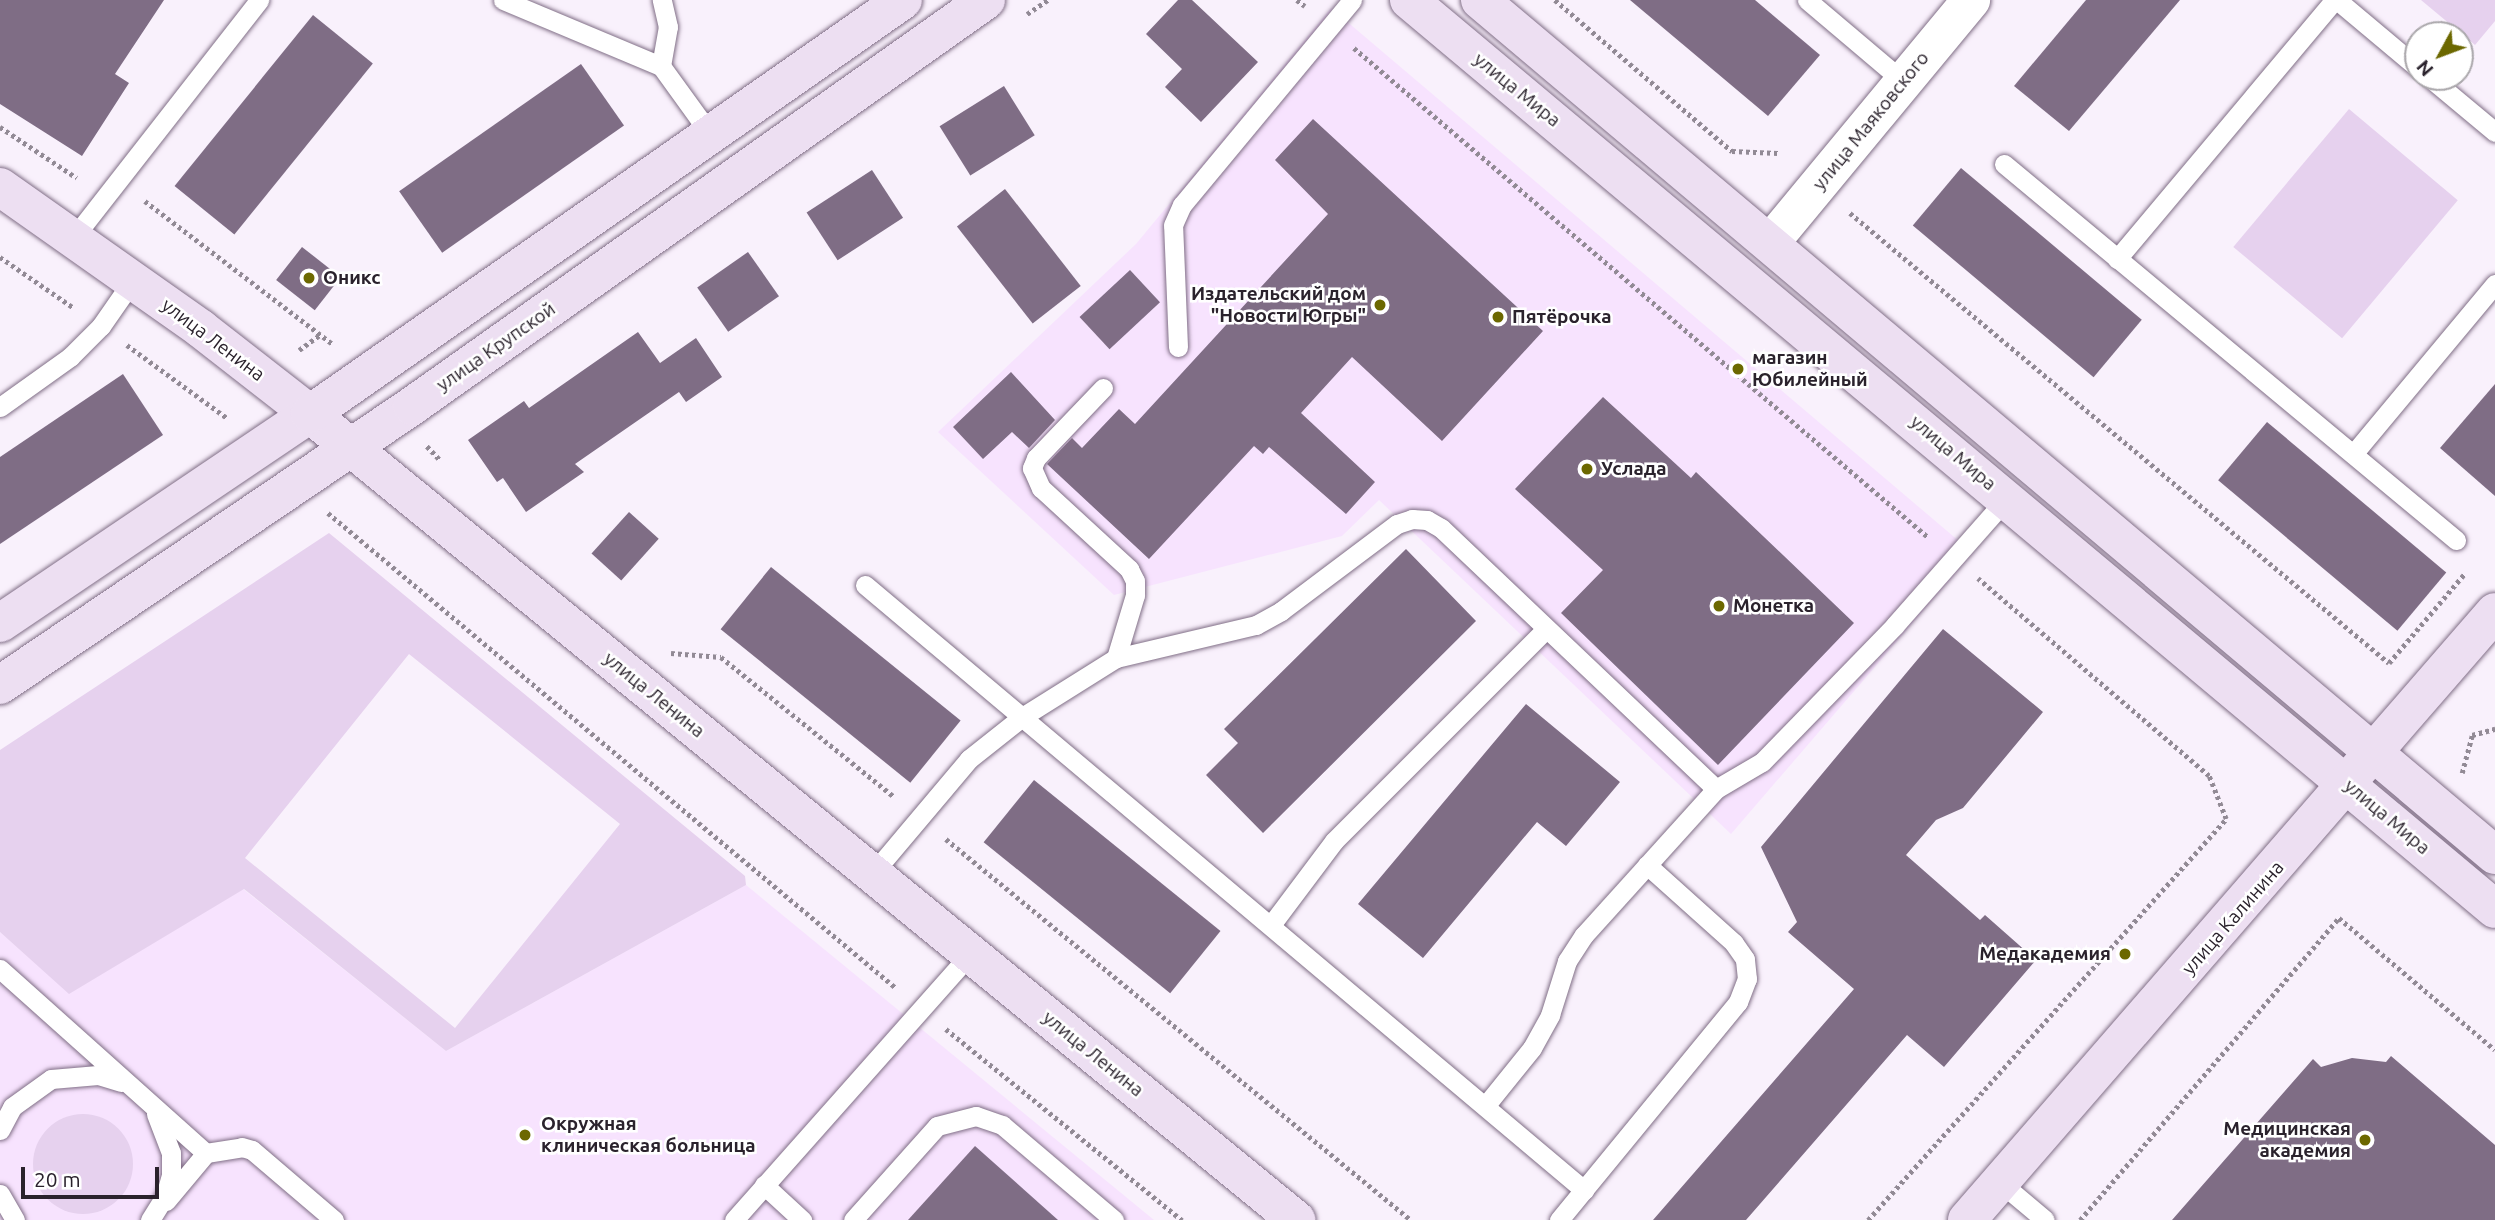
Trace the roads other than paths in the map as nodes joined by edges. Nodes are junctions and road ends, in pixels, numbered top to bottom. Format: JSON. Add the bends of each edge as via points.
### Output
{"nodes":[{"id":1,"x":259,"y":0,"type":"edge"},
{"id":2,"x":503,"y":0,"type":"edge"},
{"id":3,"x":663,"y":0,"type":"edge"},
{"id":4,"x":903,"y":0,"type":"edge"},
{"id":5,"x":986,"y":0,"type":"edge"},
{"id":6,"x":1352,"y":0,"type":"edge"},
{"id":7,"x":1409,"y":0,"type":"edge"},
{"id":8,"x":1480,"y":0,"type":"edge"},
{"id":9,"x":1807,"y":0,"type":"edge"},
{"id":10,"x":1971,"y":0,"type":"edge"},
{"id":11,"x":2336,"y":0,"type":"edge"},
{"id":12,"x":2404,"y":56,"type":"edge"},
{"id":13,"x":661,"y":66,"type":"junction"},
{"id":14,"x":1903,"y":81,"type":"junction"},
{"id":15,"x":2446,"y":91,"type":"edge"},
{"id":16,"x":2495,"y":132,"type":"edge"},
{"id":17,"x":711,"y":135,"type":"junction"},
{"id":18,"x":2004,"y":164,"type":"dead end"},
{"id":19,"x":0,"y":187,"type":"edge"},
{"id":20,"x":74,"y":237,"type":"junction"},
{"id":21,"x":1772,"y":242,"type":"junction"},
{"id":22,"x":2117,"y":259,"type":"junction"},
{"id":23,"x":1744,"y":277,"type":"junction"},
{"id":24,"x":133,"y":280,"type":"junction"},
{"id":25,"x":2495,"y":284,"type":"edge"},
{"id":26,"x":1178,"y":347,"type":"dead end"},
{"id":27,"x":1103,"y":388,"type":"dead end"},
{"id":28,"x":0,"y":407,"type":"edge"},
{"id":29,"x":310,"y":414,"type":"junction"},
{"id":30,"x":351,"y":447,"type":"junction"},
{"id":31,"x":2354,"y":453,"type":"junction"},
{"id":32,"x":2007,"y":498,"type":"junction"},
{"id":33,"x":2456,"y":540,"type":"dead end"},
{"id":34,"x":865,"y":585,"type":"dead end"},
{"id":35,"x":2495,"y":612,"type":"edge"},
{"id":36,"x":0,"y":623,"type":"edge"},
{"id":37,"x":1545,"y":630,"type":"junction"},
{"id":38,"x":1116,"y":658,"type":"junction"},
{"id":39,"x":0,"y":685,"type":"edge"},
{"id":40,"x":1022,"y":717,"type":"junction"},
{"id":41,"x":2375,"y":752,"type":"junction"},
{"id":42,"x":2348,"y":784,"type":"junction"},
{"id":43,"x":1716,"y":789,"type":"junction"},
{"id":44,"x":2495,"y":855,"type":"edge"},
{"id":45,"x":1647,"y":865,"type":"junction"},
{"id":46,"x":873,"y":873,"type":"junction"},
{"id":47,"x":2495,"y":909,"type":"edge"},
{"id":48,"x":1271,"y":925,"type":"junction"},
{"id":49,"x":970,"y":954,"type":"junction"},
{"id":50,"x":0,"y":969,"type":"edge"},
{"id":51,"x":140,"y":1096,"type":"junction"},
{"id":52,"x":6,"y":1102,"type":"edge"},
{"id":53,"x":1486,"y":1105,"type":"junction"},
{"id":54,"x":0,"y":1130,"type":"edge"},
{"id":55,"x":206,"y":1153,"type":"junction"},
{"id":56,"x":2001,"y":1183,"type":"junction"},
{"id":57,"x":764,"y":1185,"type":"junction"},
{"id":58,"x":1584,"y":1190,"type":"junction"},
{"id":59,"x":0,"y":1194,"type":"edge"},
{"id":60,"x":0,"y":1207,"type":"edge"},
{"id":61,"x":152,"y":1218,"type":"edge"},
{"id":62,"x":15,"y":1220,"type":"edge"},
{"id":63,"x":334,"y":1220,"type":"edge"},
{"id":64,"x":734,"y":1220,"type":"edge"},
{"id":65,"x":802,"y":1220,"type":"edge"},
{"id":66,"x":853,"y":1220,"type":"edge"},
{"id":67,"x":1114,"y":1220,"type":"edge"},
{"id":68,"x":1296,"y":1220,"type":"edge"},
{"id":69,"x":1559,"y":1220,"type":"edge"},
{"id":70,"x":1967,"y":1220,"type":"edge"},
{"id":71,"x":2045,"y":1220,"type":"edge"}],
"edges":[{"from":1,"to":20,"type":"lane"},
{"from":2,"to":13,"type":"lane"},
{"from":3,"to":13,"type":"lane","via":[[668,27]]},
{"from":4,"to":17,"type":"main road"},
{"from":5,"to":30,"type":"main road","name":"улица Крупской"},
{"from":6,"to":26,"type":"lane","via":[[1182,205],[1173,225]]},
{"from":7,"to":23,"type":"main road","name":"улица Мира"},
{"from":8,"to":21,"type":"main road"},
{"from":9,"to":14,"type":"lane"},
{"from":10,"to":14,"type":"street","name":"улица Маяковского"},
{"from":11,"to":12,"type":"lane"},
{"from":11,"to":22,"type":"lane"},
{"from":13,"to":17,"type":"lane"},
{"from":14,"to":21,"type":"street","name":"улица Маяковского"},
{"from":15,"to":16,"type":"lane"},
{"from":17,"to":29,"type":"main road"},
{"from":18,"to":22,"type":"lane"},
{"from":19,"to":20,"type":"main road","name":"улица Ленина"},
{"from":20,"to":24,"type":"main road","name":"улица Ленина"},
{"from":21,"to":23,"type":"main road"},
{"from":21,"to":41,"type":"main road"},
{"from":22,"to":31,"type":"lane"},
{"from":23,"to":32,"type":"main road","name":"улица Мира"},
{"from":24,"to":28,"type":"lane","via":[[101,326],[70,357]]},
{"from":24,"to":29,"type":"main road","name":"улица Ленина"},
{"from":25,"to":31,"type":"lane"},
{"from":27,"to":38,"type":"lane","via":[[1036,458],[1032,468],[1041,488],[1129,569],[1135,581]]},
{"from":29,"to":30,"type":"main road","name":"улица Ленина"},
{"from":29,"to":36,"type":"main road"},
{"from":30,"to":39,"type":"main road","name":"улица Крупской"},
{"from":30,"to":46,"type":"main road","name":"улица Ленина"},
{"from":31,"to":33,"type":"lane"},
{"from":32,"to":42,"type":"main road","name":"улица Мира"},
{"from":32,"to":43,"type":"lane","via":[[1762,762]]},
{"from":34,"to":40,"type":"lane"},
{"from":35,"to":41,"type":"main road","name":"улица Калинина"},
{"from":37,"to":38,"type":"lane","via":[[1441,528],[1412,519],[1397,524],[1256,625]]},
{"from":37,"to":43,"type":"lane"},
{"from":37,"to":48,"type":"lane","via":[[1334,841]]},
{"from":38,"to":40,"type":"lane"},
{"from":40,"to":46,"type":"lane","via":[[969,759]]},
{"from":40,"to":48,"type":"lane"},
{"from":41,"to":42,"type":"main road","name":"улица Калинина"},
{"from":41,"to":44,"type":"main road"},
{"from":42,"to":47,"type":"main road","name":"улица Мира"},
{"from":42,"to":56,"type":"main road","name":"улица Калинина"},
{"from":43,"to":45,"type":"lane"},
{"from":45,"to":53,"type":"lane","via":[[1584,935],[1567,961],[1550,1015],[1532,1048]]},
{"from":45,"to":58,"type":"lane","via":[[1734,943],[1745,959],[1747,979],[1738,1002]]},
{"from":46,"to":49,"type":"main road","name":"улица Ленина"},
{"from":48,"to":53,"type":"lane"},
{"from":49,"to":57,"type":"lane"},
{"from":49,"to":68,"type":"main road","name":"улица Ленина"},
{"from":50,"to":51,"type":"lane"},
{"from":51,"to":52,"type":"lane","via":[[121,1082],[74,1074],[51,1079]]},
{"from":51,"to":55,"type":"lane"},
{"from":51,"to":61,"type":"lane","via":[[155,1112],[171,1153],[165,1196]]},
{"from":52,"to":54,"type":"lane"},
{"from":53,"to":58,"type":"lane"},
{"from":55,"to":61,"type":"lane"},
{"from":55,"to":63,"type":"lane","via":[[242,1147],[252,1150]]},
{"from":56,"to":70,"type":"main road","name":"улица Калинина"},
{"from":56,"to":71,"type":"lane"},
{"from":57,"to":64,"type":"lane"},
{"from":57,"to":65,"type":"lane"},
{"from":58,"to":69,"type":"lane"},
{"from":59,"to":62,"type":"lane"},
{"from":60,"to":62,"type":"lane"},
{"from":66,"to":67,"type":"lane","via":[[937,1126],[976,1116],[1002,1125]]}]}
